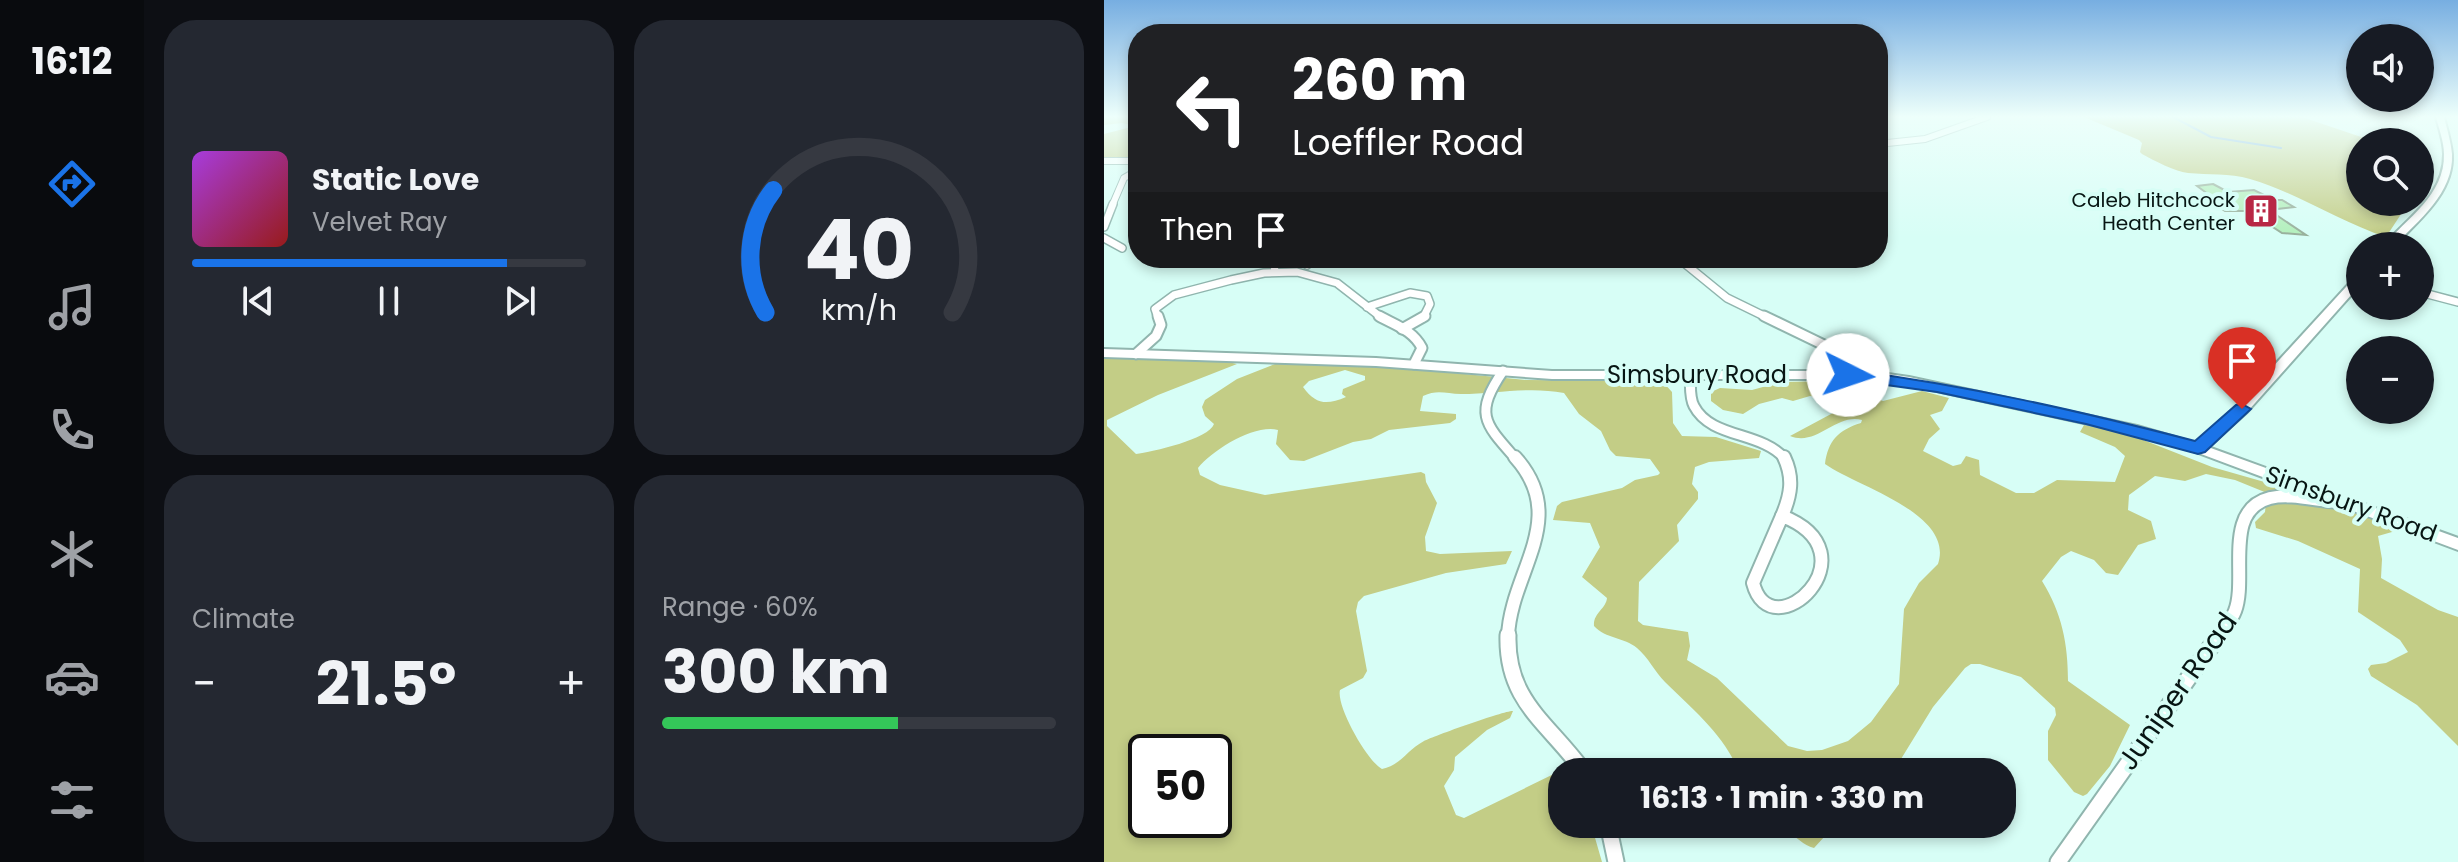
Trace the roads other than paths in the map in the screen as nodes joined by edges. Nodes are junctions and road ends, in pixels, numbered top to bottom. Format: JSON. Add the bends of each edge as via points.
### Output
{"nodes":[{"id":1,"x":2448,"y":157,"type":"edge"},
{"id":2,"x":1104,"y":161,"type":"edge"},
{"id":3,"x":1128,"y":161,"type":"edge"},
{"id":4,"x":1128,"y":176,"type":"edge"},
{"id":5,"x":1104,"y":227,"type":"edge"},
{"id":6,"x":2401,"y":232,"type":"edge"},
{"id":7,"x":1104,"y":238,"type":"edge"},
{"id":8,"x":1122,"y":248,"type":"dead end"},
{"id":9,"x":1275,"y":268,"type":"edge"},
{"id":10,"x":1690,"y":268,"type":"edge"},
{"id":11,"x":1274,"y":272,"type":"junction"},
{"id":12,"x":2346,"y":294,"type":"edge"},
{"id":13,"x":2434,"y":296,"type":"edge"},
{"id":14,"x":2458,"y":302,"type":"edge"},
{"id":15,"x":1367,"y":307,"type":"junction"},
{"id":16,"x":1402,"y":329,"type":"junction"},
{"id":17,"x":1104,"y":353,"type":"edge"},
{"id":18,"x":1136,"y":354,"type":"junction"},
{"id":19,"x":1414,"y":364,"type":"junction"},
{"id":20,"x":1503,"y":371,"type":"junction"},
{"id":21,"x":1690,"y":375,"type":"junction"},
{"id":22,"x":1867,"y":375,"type":"junction"},
{"id":23,"x":2198,"y":448,"type":"junction"},
{"id":24,"x":2348,"y":502,"type":"junction"},
{"id":25,"x":1782,"y":516,"type":"junction"},
{"id":26,"x":2458,"y":544,"type":"edge"},
{"id":27,"x":1572,"y":758,"type":"edge"},
{"id":28,"x":1611,"y":838,"type":"edge"},
{"id":29,"x":1616,"y":862,"type":"edge"},
{"id":30,"x":2058,"y":862,"type":"edge"}],
"edges":[{"from":1,"to":6,"type":"main road","via":[[2438,192]]},
{"from":2,"to":3,"type":"street"},
{"from":4,"to":5,"type":"street"},
{"from":7,"to":8,"type":"street"},
{"from":9,"to":11,"type":"street"},
{"from":10,"to":22,"type":"street","via":[[1727,298],[1857,361]]},
{"from":11,"to":15,"type":"street","via":[[1329,280]]},
{"from":11,"to":18,"type":"street","via":[[1238,277],[1162,301],[1155,310],[1161,325],[1158,333]]},
{"from":12,"to":23,"type":"main road","via":[[2242,409]]},
{"from":13,"to":14,"type":"street"},
{"from":15,"to":16,"type":"street"},
{"from":15,"to":16,"type":"street","via":[[1410,293],[1427,296],[1426,314]]},
{"from":16,"to":19,"type":"street","via":[[1422,346]]},
{"from":17,"to":18,"type":"main road","name":"Simsbury Road"},
{"from":18,"to":19,"type":"main road","name":"Simsbury Road"},
{"from":19,"to":20,"type":"main road","name":"Simsbury Road"},
{"from":20,"to":21,"type":"main road","name":"Simsbury Road"},
{"from":20,"to":27,"type":"street","via":[[1488,392],[1483,417],[1529,472],[1539,519],[1511,611],[1507,653],[1521,696]]},
{"from":21,"to":22,"type":"main road","name":"Simsbury Road"},
{"from":21,"to":25,"type":"street","via":[[1698,411],[1716,424],[1764,441],[1786,460],[1792,484]]},
{"from":22,"to":23,"type":"main road","name":"Simsbury Road","via":[[2069,414]]},
{"from":23,"to":24,"type":"main road","name":"Simsbury Road"},
{"from":24,"to":26,"type":"main road","name":"Simsbury Road"},
{"from":24,"to":30,"type":"street","name":"Juniper Road","via":[[2274,497],[2251,508],[2240,535],[2235,612]]},
{"from":25,"to":25,"type":"street","via":[[1753,587],[1762,602],[1788,607],[1809,593],[1822,552],[1812,531]]},
{"from":28,"to":29,"type":"street"}]}
